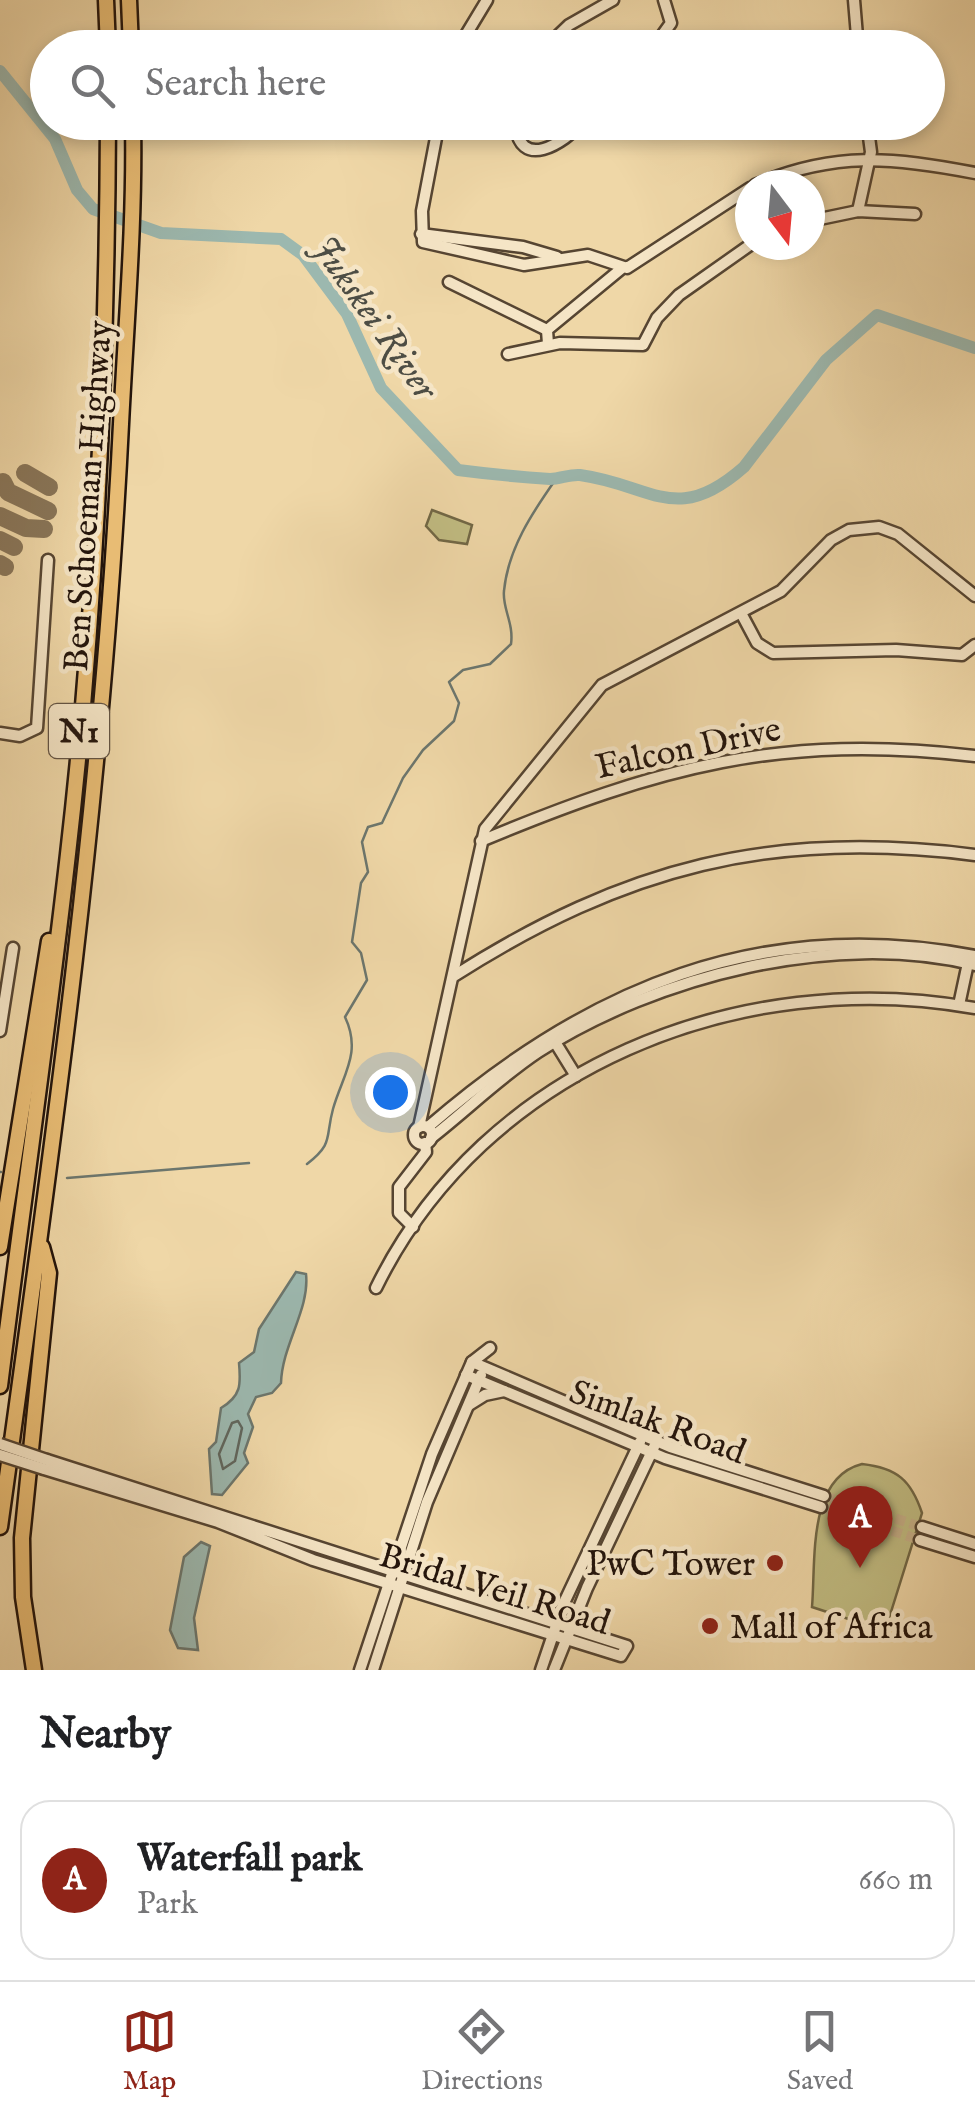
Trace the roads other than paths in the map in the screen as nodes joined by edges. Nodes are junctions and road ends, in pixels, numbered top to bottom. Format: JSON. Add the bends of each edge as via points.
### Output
{"nodes":[{"id":1,"x":106,"y":0,"type":"edge"},
{"id":2,"x":129,"y":0,"type":"edge"},
{"id":3,"x":487,"y":0,"type":"edge"},
{"id":4,"x":613,"y":0,"type":"edge"},
{"id":5,"x":664,"y":0,"type":"edge"},
{"id":6,"x":854,"y":0,"type":"edge"},
{"id":7,"x":107,"y":30,"type":"edge"},
{"id":8,"x":130,"y":30,"type":"edge"},
{"id":9,"x":469,"y":30,"type":"edge"},
{"id":10,"x":564,"y":30,"type":"edge"},
{"id":11,"x":666,"y":30,"type":"edge"},
{"id":12,"x":856,"y":30,"type":"edge"},
{"id":13,"x":108,"y":140,"type":"edge"},
{"id":14,"x":133,"y":140,"type":"edge"},
{"id":15,"x":436,"y":140,"type":"edge"},
{"id":16,"x":521,"y":140,"type":"edge"},
{"id":17,"x":566,"y":140,"type":"edge"},
{"id":18,"x":868,"y":140,"type":"edge"},
{"id":19,"x":870,"y":158,"type":"junction"},
{"id":20,"x":798,"y":170,"type":"edge"},
{"id":21,"x":975,"y":173,"type":"edge"},
{"id":22,"x":735,"y":196,"type":"edge"},
{"id":23,"x":858,"y":211,"type":"junction"},
{"id":24,"x":915,"y":214,"type":"dead end"},
{"id":25,"x":825,"y":218,"type":"edge"},
{"id":26,"x":422,"y":238,"type":"junction"},
{"id":27,"x":503,"y":244,"type":"junction"},
{"id":28,"x":735,"y":256,"type":"edge"},
{"id":29,"x":558,"y":258,"type":"junction"},
{"id":30,"x":500,"y":260,"type":"junction"},
{"id":31,"x":622,"y":268,"type":"junction"},
{"id":32,"x":449,"y":282,"type":"dead end"},
{"id":33,"x":547,"y":330,"type":"junction"},
{"id":34,"x":548,"y":344,"type":"junction"},
{"id":35,"x":508,"y":354,"type":"dead end"},
{"id":36,"x":48,"y":560,"type":"dead end"},
{"id":37,"x":975,"y":596,"type":"edge"},
{"id":38,"x":741,"y":613,"type":"junction"},
{"id":39,"x":975,"y":645,"type":"edge"},
{"id":40,"x":0,"y":733,"type":"edge"},
{"id":41,"x":975,"y":756,"type":"edge"},
{"id":42,"x":482,"y":841,"type":"junction"},
{"id":43,"x":68,"y":852,"type":"junction"},
{"id":44,"x":975,"y":855,"type":"edge"},
{"id":45,"x":13,"y":948,"type":"dead end"},
{"id":46,"x":972,"y":961,"type":"edge"},
{"id":47,"x":453,"y":976,"type":"junction"},
{"id":48,"x":959,"y":1005,"type":"junction"},
{"id":49,"x":975,"y":1008,"type":"edge"},
{"id":50,"x":571,"y":1027,"type":"junction"},
{"id":51,"x":0,"y":1031,"type":"edge"},
{"id":52,"x":555,"y":1042,"type":"junction"},
{"id":53,"x":576,"y":1076,"type":"junction"},
{"id":54,"x":426,"y":1134,"type":"junction"},
{"id":55,"x":412,"y":1226,"type":"junction"},
{"id":56,"x":40,"y":1242,"type":"junction"},
{"id":57,"x":0,"y":1247,"type":"edge"},
{"id":58,"x":376,"y":1288,"type":"dead end"},
{"id":59,"x":472,"y":1362,"type":"junction"},
{"id":60,"x":484,"y":1366,"type":"junction"},
{"id":61,"x":466,"y":1374,"type":"junction"},
{"id":62,"x":479,"y":1380,"type":"junction"},
{"id":63,"x":0,"y":1386,"type":"edge"},
{"id":64,"x":505,"y":1391,"type":"junction"},
{"id":65,"x":467,"y":1407,"type":"junction"},
{"id":66,"x":643,"y":1434,"type":"junction"},
{"id":67,"x":0,"y":1444,"type":"edge"},
{"id":68,"x":638,"y":1446,"type":"junction"},
{"id":69,"x":654,"y":1446,"type":"junction"},
{"id":70,"x":0,"y":1454,"type":"edge"},
{"id":71,"x":46,"y":1464,"type":"junction"},
{"id":72,"x":822,"y":1501,"type":"tunnel mouth"},
{"id":73,"x":922,"y":1526,"type":"tunnel mouth"},
{"id":74,"x":0,"y":1527,"type":"edge"},
{"id":75,"x":920,"y":1540,"type":"tunnel mouth"},
{"id":76,"x":975,"y":1544,"type":"edge"},
{"id":77,"x":975,"y":1557,"type":"edge"},
{"id":78,"x":392,"y":1568,"type":"junction"},
{"id":79,"x":406,"y":1573,"type":"junction"},
{"id":80,"x":387,"y":1584,"type":"junction"},
{"id":81,"x":400,"y":1588,"type":"junction"},
{"id":82,"x":558,"y":1620,"type":"junction"},
{"id":83,"x":572,"y":1625,"type":"junction"},
{"id":84,"x":553,"y":1634,"type":"junction"},
{"id":85,"x":566,"y":1638,"type":"junction"},
{"id":86,"x":37,"y":1670,"type":"edge"},
{"id":87,"x":360,"y":1670,"type":"edge"},
{"id":88,"x":374,"y":1670,"type":"edge"},
{"id":89,"x":541,"y":1670,"type":"edge"},
{"id":90,"x":554,"y":1670,"type":"edge"}],
"edges":[{"from":1,"to":7,"type":"highway"},
{"from":2,"to":8,"type":"highway"},
{"from":3,"to":9,"type":"street"},
{"from":4,"to":10,"type":"street"},
{"from":5,"to":11,"type":"street","via":[[671,23]]},
{"from":6,"to":12,"type":"street"},
{"from":13,"to":43,"type":"highway","name":"Ben Schoeman Highway","number":"N1","via":[[94,556]]},
{"from":14,"to":56,"type":"highway","name":"Ben Schoeman Highway","number":"N1","via":[[133,260],[113,596],[89,866]]},
{"from":15,"to":26,"type":"street"},
{"from":16,"to":17,"type":"street","via":[[545,150]]},
{"from":18,"to":19,"type":"street"},
{"from":19,"to":20,"type":"street"},
{"from":19,"to":21,"type":"street"},
{"from":19,"to":23,"type":"street"},
{"from":22,"to":31,"type":"street"},
{"from":23,"to":24,"type":"street"},
{"from":23,"to":25,"type":"street"},
{"from":26,"to":27,"type":"street"},
{"from":26,"to":30,"type":"street"},
{"from":27,"to":29,"type":"street"},
{"from":27,"to":30,"type":"street"},
{"from":28,"to":34,"type":"street","via":[[679,295],[642,345]]},
{"from":29,"to":30,"type":"street","via":[[534,265]]},
{"from":29,"to":31,"type":"street","via":[[588,255]]},
{"from":31,"to":33,"type":"street"},
{"from":32,"to":33,"type":"street"},
{"from":33,"to":34,"type":"street"},
{"from":34,"to":35,"type":"street"},
{"from":36,"to":40,"type":"street","via":[[37,728],[20,736]]},
{"from":37,"to":38,"type":"street","via":[[898,534],[870,526],[840,533],[780,591]]},
{"from":38,"to":39,"type":"street","via":[[757,644],[773,654],[962,655]]},
{"from":38,"to":42,"type":"street","via":[[602,686],[492,817]]},
{"from":41,"to":42,"type":"street","name":"Falcon Drive","via":[[890,748],[752,755],[623,784]]},
{"from":42,"to":47,"type":"street"},
{"from":43,"to":57,"type":"highway"},
{"from":43,"to":63,"type":"highway","name":"Ben Schoeman Highway","number":"N1"},
{"from":44,"to":47,"type":"street","via":[[874,844],[721,860],[581,905]]},
{"from":45,"to":51,"type":"street"},
{"from":46,"to":48,"type":"street"},
{"from":46,"to":50,"type":"street","via":[[925,951],[831,951],[737,963],[666,984]]},
{"from":47,"to":54,"type":"street"},
{"from":48,"to":49,"type":"street"},
{"from":48,"to":53,"type":"street","via":[[856,996],[748,1008],[663,1033]]},
{"from":50,"to":52,"type":"street"},
{"from":50,"to":54,"type":"street","via":[[494,1070]]},
{"from":52,"to":53,"type":"street"},
{"from":52,"to":54,"type":"street"},
{"from":53,"to":55,"type":"street","via":[[480,1147]]},
{"from":54,"to":55,"type":"street","via":[[426,1152],[399,1187],[400,1213]]},
{"from":55,"to":58,"type":"street"},
{"from":56,"to":74,"type":"highway","name":"Ben Schoeman Highway","number":"N1"},
{"from":56,"to":86,"type":"highway","via":[[49,1273],[22,1538]]},
{"from":59,"to":60,"type":"street"},
{"from":59,"to":60,"type":"street","via":[[490,1348]]},
{"from":59,"to":61,"type":"street"},
{"from":60,"to":62,"type":"street"},
{"from":60,"to":66,"type":"street","name":"Simlak Road"},
{"from":61,"to":62,"type":"street","name":"Simlak Road"},
{"from":61,"to":78,"type":"street"},
{"from":62,"to":64,"type":"street","name":"Simlak Road"},
{"from":62,"to":65,"type":"street"},
{"from":64,"to":65,"type":"street"},
{"from":64,"to":68,"type":"street","name":"Simlak Road"},
{"from":65,"to":79,"type":"street"},
{"from":66,"to":68,"type":"street"},
{"from":66,"to":69,"type":"street","name":"Simlak Road"},
{"from":67,"to":71,"type":"street","name":"Bridal Veil Road","bridge":true},
{"from":68,"to":69,"type":"street","name":"Simlak Road"},
{"from":68,"to":82,"type":"street"},
{"from":69,"to":72,"type":"street","name":"Simlak Road"},
{"from":69,"to":83,"type":"street"},
{"from":70,"to":71,"type":"street","name":"Bridal Veil Road","bridge":true},
{"from":71,"to":78,"type":"street","name":"Bridal Veil Road"},
{"from":71,"to":80,"type":"street","name":"Bridal Veil Road"},
{"from":73,"to":76,"type":"street"},
{"from":75,"to":77,"type":"street"},
{"from":78,"to":79,"type":"street","name":"Bridal Veil Road"},
{"from":78,"to":80,"type":"street"},
{"from":79,"to":81,"type":"street"},
{"from":79,"to":82,"type":"street","name":"Bridal Veil Road"},
{"from":80,"to":81,"type":"street","name":"Bridal Veil Road"},
{"from":80,"to":87,"type":"street"},
{"from":81,"to":84,"type":"street","name":"Bridal Veil Road"},
{"from":81,"to":88,"type":"street"},
{"from":82,"to":83,"type":"street","name":"Bridal Veil Road"},
{"from":82,"to":84,"type":"street"},
{"from":83,"to":85,"type":"street"},
{"from":83,"to":85,"type":"street","name":"Bridal Veil Road","via":[[625,1643],[624,1656]]},
{"from":84,"to":85,"type":"street","name":"Bridal Veil Road"},
{"from":84,"to":89,"type":"street"},
{"from":85,"to":90,"type":"street"}]}
